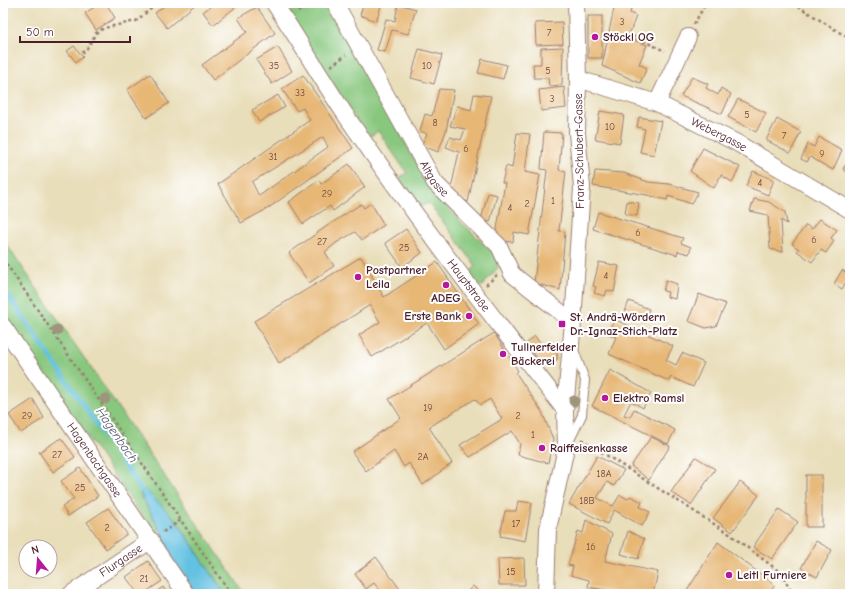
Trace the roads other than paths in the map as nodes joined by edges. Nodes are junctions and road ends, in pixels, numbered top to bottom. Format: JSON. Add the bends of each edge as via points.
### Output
{"nodes":[{"id":1,"x":274,"y":3,"type":"edge"},
{"id":2,"x":335,"y":3,"type":"edge"},
{"id":3,"x":576,"y":3,"type":"edge"},
{"id":4,"x":688,"y":37,"type":"road end"},
{"id":5,"x":578,"y":79,"type":"junction"},
{"id":6,"x":657,"y":103,"type":"junction"},
{"id":7,"x":850,"y":210,"type":"edge"},
{"id":8,"x":573,"y":322,"type":"junction"},
{"id":9,"x":3,"y":326,"type":"edge"},
{"id":10,"x":571,"y":342,"type":"junction"},
{"id":11,"x":565,"y":410,"type":"junction"},
{"id":12,"x":570,"y":441,"type":"junction"},
{"id":13,"x":151,"y":540,"type":"junction"},
{"id":14,"x":71,"y":594,"type":"edge"},
{"id":15,"x":186,"y":594,"type":"edge"},
{"id":16,"x":546,"y":594,"type":"edge"}],
"edges":[{"from":1,"to":11,"type":"street","name":"Hauptstraße","via":[[349,120],[394,184]]},
{"from":2,"to":8,"type":"street","name":"Altgasse","via":[[435,183],[499,246],[512,274]]},
{"from":3,"to":5,"type":"street","name":"Franz-Schubert-Gasse"},
{"from":4,"to":6,"type":"street"},
{"from":5,"to":6,"type":"street","name":"Webergasse"},
{"from":5,"to":8,"type":"street","name":"Franz-Schubert-Gasse","via":[[577,133],[582,187]]},
{"from":6,"to":7,"type":"street","name":"Webergasse","via":[[737,143]]},
{"from":8,"to":10,"type":"street","name":"Franz-Schubert-Gasse"},
{"from":9,"to":13,"type":"street","name":"Hagenbachgasse"},
{"from":10,"to":11,"type":"street","name":"Franz-Schubert-Gasse"},
{"from":10,"to":12,"type":"lane","via":[[585,380],[582,415]]},
{"from":11,"to":12,"type":"street"},
{"from":12,"to":16,"type":"street","via":[[548,529]]},
{"from":13,"to":14,"type":"street","name":"Flurgasse"},
{"from":13,"to":15,"type":"street","name":"Hagenbachgasse"}]}
